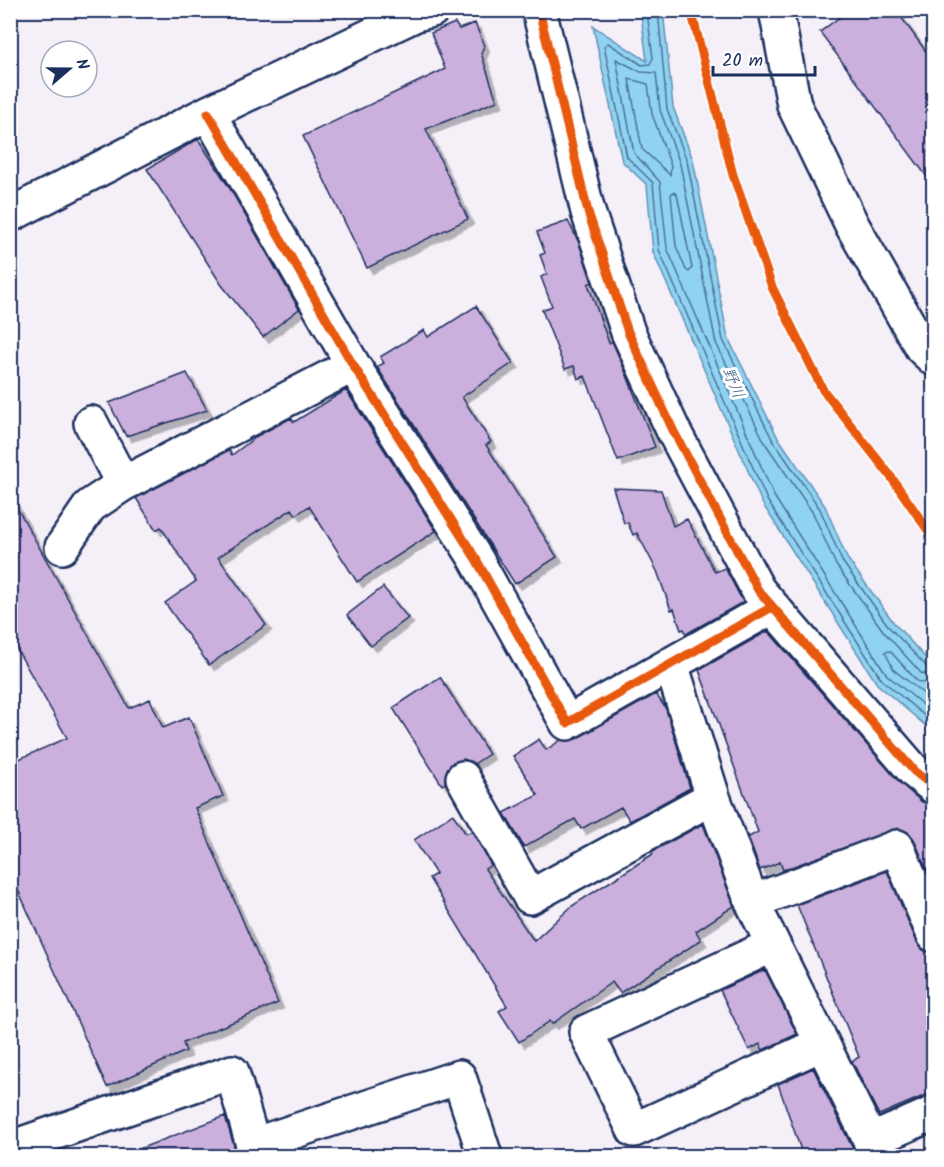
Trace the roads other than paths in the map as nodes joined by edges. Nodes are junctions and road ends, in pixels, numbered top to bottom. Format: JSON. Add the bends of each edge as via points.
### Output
{"nodes":[{"id":1,"x":539,"y":10,"type":"edge"},
{"id":2,"x":776,"y":10,"type":"edge"},
{"id":3,"x":414,"y":11,"type":"edge"},
{"id":4,"x":208,"y":113,"type":"junction"},
{"id":5,"x":10,"y":215,"type":"edge"},
{"id":6,"x":933,"y":359,"type":"edge"},
{"id":7,"x":353,"y":365,"type":"junction"},
{"id":8,"x":91,"y":423,"type":"dead end"},
{"id":9,"x":123,"y":484,"type":"junction"},
{"id":10,"x":62,"y":547,"type":"dead end"},
{"id":11,"x":772,"y":607,"type":"junction"},
{"id":12,"x":671,"y":664,"type":"junction"},
{"id":13,"x":463,"y":778,"type":"dead end"},
{"id":14,"x":933,"y":787,"type":"edge"},
{"id":15,"x":713,"y":797,"type":"junction"},
{"id":16,"x":752,"y":902,"type":"junction"},
{"id":17,"x":933,"y":935,"type":"edge"},
{"id":18,"x":773,"y":945,"type":"junction"},
{"id":19,"x":821,"y":1044,"type":"junction"},
{"id":20,"x":933,"y":1113,"type":"edge"},
{"id":21,"x":10,"y":1148,"type":"edge"},
{"id":22,"x":874,"y":1149,"type":"edge"},
{"id":23,"x":254,"y":1151,"type":"edge"},
{"id":24,"x":485,"y":1156,"type":"edge"}],
"edges":[{"from":1,"to":11,"type":"street","via":[[588,212],[628,332],[679,440],[758,590]]},
{"from":2,"to":6,"type":"street","via":[[794,105],[852,225],[922,348]]},
{"from":3,"to":4,"type":"street"},
{"from":4,"to":5,"type":"street"},
{"from":4,"to":7,"type":"street"},
{"from":7,"to":9,"type":"street"},
{"from":7,"to":12,"type":"street","via":[[476,559],[567,723]]},
{"from":8,"to":9,"type":"street"},
{"from":9,"to":10,"type":"street","via":[[90,506]]},
{"from":11,"to":12,"type":"street"},
{"from":11,"to":14,"type":"street","via":[[914,771]]},
{"from":12,"to":15,"type":"street"},
{"from":13,"to":15,"type":"street","via":[[531,897]]},
{"from":15,"to":16,"type":"street"},
{"from":16,"to":17,"type":"street","via":[[897,847]]},
{"from":16,"to":18,"type":"street"},
{"from":18,"to":19,"type":"street"},
{"from":18,"to":19,"type":"street","via":[[586,1032],[634,1130]]},
{"from":19,"to":22,"type":"street"},
{"from":20,"to":22,"type":"street"},
{"from":21,"to":23,"type":"street","via":[[232,1072]]},
{"from":23,"to":24,"type":"street","via":[[459,1077]]}]}
